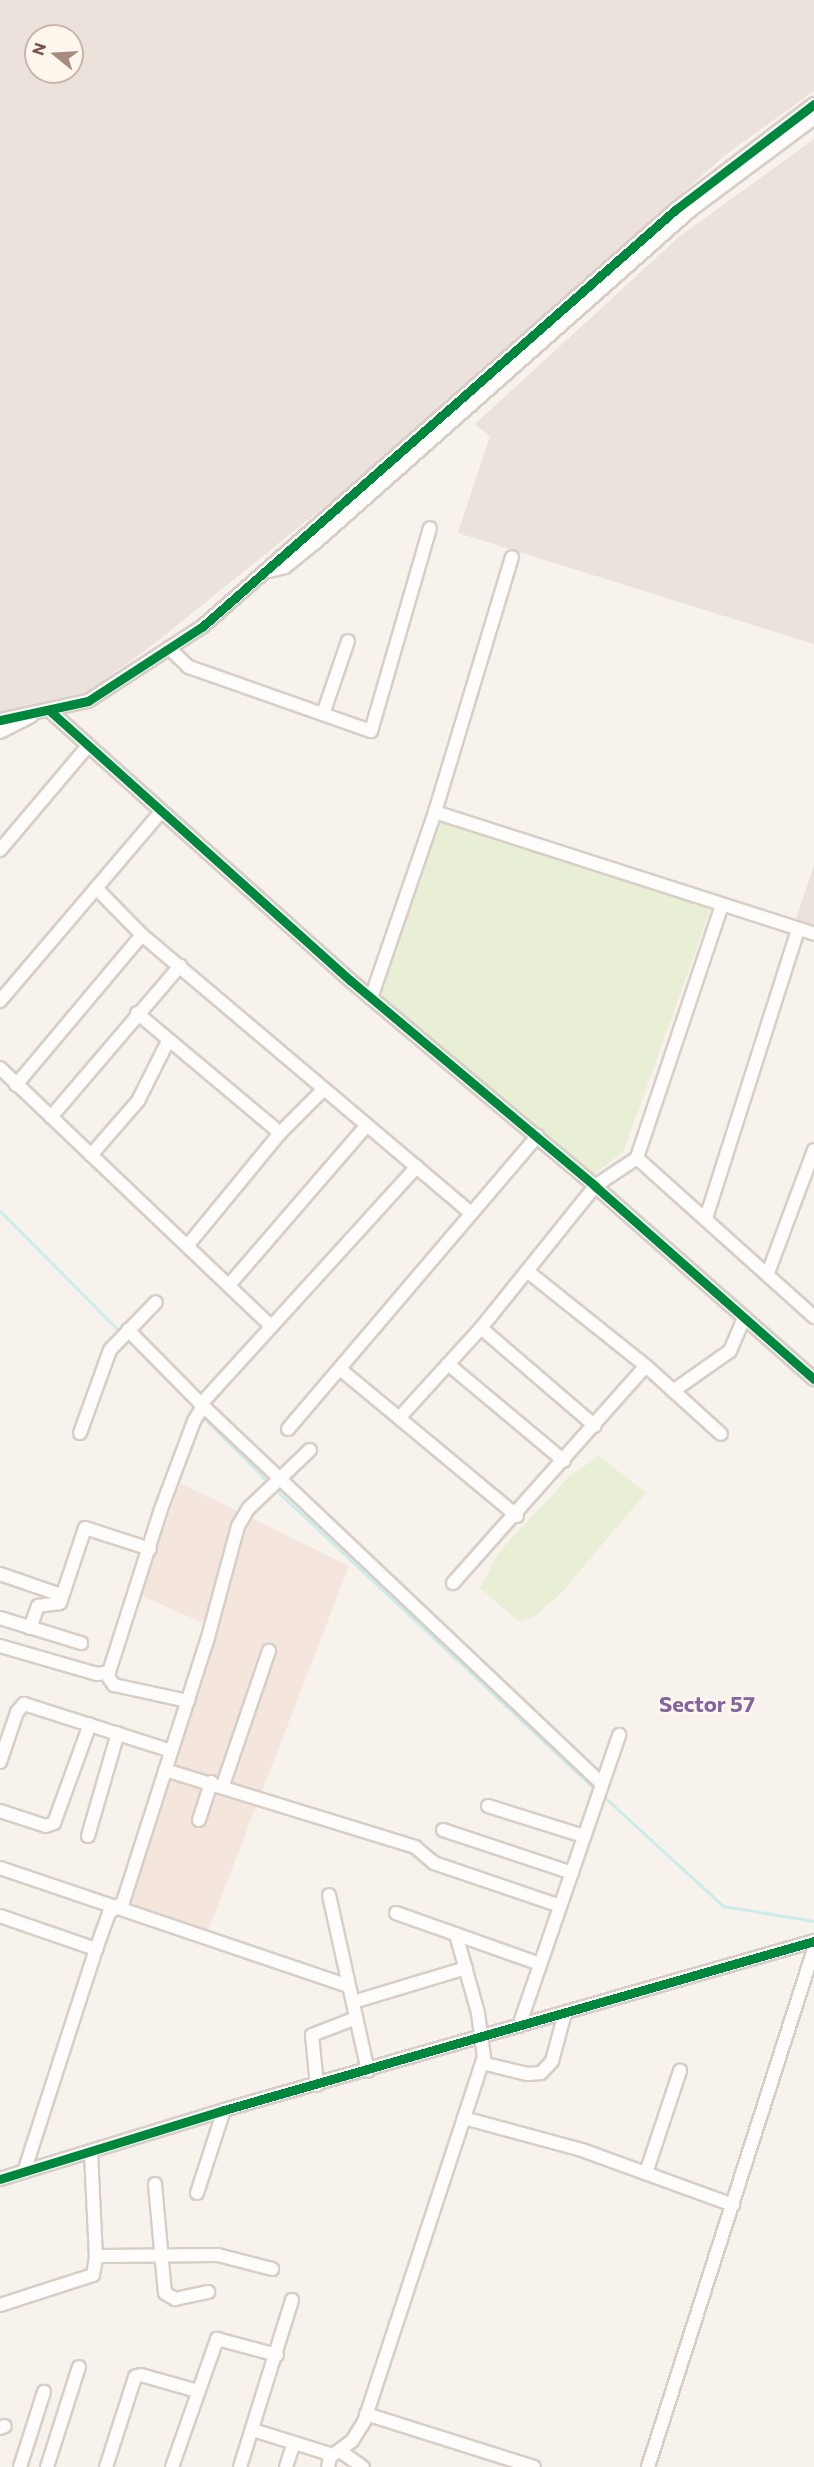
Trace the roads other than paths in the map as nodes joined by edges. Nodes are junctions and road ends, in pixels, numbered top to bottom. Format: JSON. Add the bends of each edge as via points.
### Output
{"nodes":[{"id":1,"x":814,"y":104,"type":"edge"},
{"id":2,"x":814,"y":118,"type":"edge"},
{"id":3,"x":430,"y":528,"type":"dead end"},
{"id":4,"x":512,"y":557,"type":"dead end"},
{"id":5,"x":269,"y":571,"type":"junction"},
{"id":6,"x":348,"y":641,"type":"dead end"},
{"id":7,"x":169,"y":648,"type":"junction"},
{"id":8,"x":50,"y":711,"type":"junction"},
{"id":9,"x":323,"y":714,"type":"junction"},
{"id":10,"x":31,"y":716,"type":"junction"},
{"id":11,"x":0,"y":720,"type":"edge"},
{"id":12,"x":0,"y":732,"type":"edge"},
{"id":13,"x":88,"y":746,"type":"junction"},
{"id":14,"x":161,"y":812,"type":"junction"},
{"id":15,"x":435,"y":812,"type":"junction"},
{"id":16,"x":0,"y":850,"type":"edge"},
{"id":17,"x":96,"y":888,"type":"junction"},
{"id":18,"x":722,"y":905,"type":"junction"},
{"id":19,"x":798,"y":929,"type":"junction"},
{"id":20,"x":814,"y":934,"type":"edge"},
{"id":21,"x":142,"y":935,"type":"junction"},
{"id":22,"x":180,"y":966,"type":"junction"},
{"id":23,"x":370,"y":998,"type":"junction"},
{"id":24,"x":0,"y":1001,"type":"edge"},
{"id":25,"x":137,"y":1013,"type":"junction"},
{"id":26,"x":168,"y":1041,"type":"junction"},
{"id":27,"x":0,"y":1068,"type":"edge"},
{"id":28,"x":16,"y":1084,"type":"junction"},
{"id":29,"x":323,"y":1090,"type":"junction"},
{"id":30,"x":51,"y":1117,"type":"junction"},
{"id":31,"x":367,"y":1125,"type":"junction"},
{"id":32,"x":280,"y":1134,"type":"junction"},
{"id":33,"x":537,"y":1136,"type":"junction"},
{"id":34,"x":814,"y":1150,"type":"edge"},
{"id":35,"x":91,"y":1155,"type":"junction"},
{"id":36,"x":637,"y":1158,"type":"junction"},
{"id":37,"x":417,"y":1167,"type":"junction"},
{"id":38,"x":595,"y":1186,"type":"junction"},
{"id":39,"x":471,"y":1213,"type":"junction"},
{"id":40,"x":706,"y":1218,"type":"junction"},
{"id":41,"x":188,"y":1245,"type":"junction"},
{"id":42,"x":527,"y":1272,"type":"junction"},
{"id":43,"x":768,"y":1273,"type":"junction"},
{"id":44,"x":229,"y":1285,"type":"junction"},
{"id":45,"x":156,"y":1302,"type":"dead end"},
{"id":46,"x":814,"y":1317,"type":"edge"},
{"id":47,"x":744,"y":1318,"type":"junction"},
{"id":48,"x":270,"y":1325,"type":"junction"},
{"id":49,"x":481,"y":1328,"type":"junction"},
{"id":50,"x":123,"y":1334,"type":"junction"},
{"id":51,"x":448,"y":1364,"type":"junction"},
{"id":52,"x":646,"y":1366,"type":"junction"},
{"id":53,"x":340,"y":1369,"type":"junction"},
{"id":54,"x":814,"y":1379,"type":"edge"},
{"id":55,"x":673,"y":1390,"type":"junction"},
{"id":56,"x":200,"y":1409,"type":"junction"},
{"id":57,"x":400,"y":1417,"type":"junction"},
{"id":58,"x":595,"y":1426,"type":"junction"},
{"id":59,"x":288,"y":1429,"type":"dead end"},
{"id":60,"x":80,"y":1433,"type":"dead end"},
{"id":61,"x":722,"y":1434,"type":"dead end"},
{"id":62,"x":310,"y":1450,"type":"dead end"},
{"id":63,"x":564,"y":1461,"type":"junction"},
{"id":64,"x":275,"y":1484,"type":"junction"},
{"id":65,"x":517,"y":1516,"type":"junction"},
{"id":66,"x":150,"y":1549,"type":"junction"},
{"id":67,"x":0,"y":1574,"type":"edge"},
{"id":68,"x":453,"y":1583,"type":"dead end"},
{"id":69,"x":61,"y":1595,"type":"junction"},
{"id":70,"x":0,"y":1618,"type":"edge"},
{"id":71,"x":30,"y":1628,"type":"junction"},
{"id":72,"x":81,"y":1643,"type":"dead end"},
{"id":73,"x":0,"y":1646,"type":"edge"},
{"id":74,"x":269,"y":1651,"type":"dead end"},
{"id":75,"x":106,"y":1674,"type":"junction"},
{"id":76,"x":188,"y":1701,"type":"junction"},
{"id":77,"x":90,"y":1724,"type":"junction"},
{"id":78,"x":118,"y":1733,"type":"junction"},
{"id":79,"x":619,"y":1735,"type":"dead end"},
{"id":80,"x":171,"y":1750,"type":"junction"},
{"id":81,"x":0,"y":1762,"type":"edge"},
{"id":82,"x":165,"y":1770,"type":"junction"},
{"id":83,"x":211,"y":1782,"type":"junction"},
{"id":84,"x":224,"y":1785,"type":"junction"},
{"id":85,"x":600,"y":1790,"type":"junction"},
{"id":86,"x":488,"y":1806,"type":"dead end"},
{"id":87,"x":0,"y":1811,"type":"edge"},
{"id":88,"x":199,"y":1820,"type":"dead end"},
{"id":89,"x":443,"y":1830,"type":"dead end"},
{"id":90,"x":88,"y":1836,"type":"dead end"},
{"id":91,"x":584,"y":1836,"type":"junction"},
{"id":92,"x":0,"y":1868,"type":"edge"},
{"id":93,"x":572,"y":1873,"type":"junction"},
{"id":94,"x":329,"y":1895,"type":"dead end"},
{"id":95,"x":560,"y":1906,"type":"junction"},
{"id":96,"x":114,"y":1908,"type":"junction"},
{"id":97,"x":396,"y":1913,"type":"dead end"},
{"id":98,"x":0,"y":1917,"type":"edge"},
{"id":99,"x":456,"y":1934,"type":"junction"},
{"id":100,"x":814,"y":1941,"type":"edge"},
{"id":101,"x":96,"y":1949,"type":"junction"},
{"id":102,"x":814,"y":1949,"type":"edge"},
{"id":103,"x":540,"y":1964,"type":"junction"},
{"id":104,"x":466,"y":1968,"type":"junction"},
{"id":105,"x":349,"y":1986,"type":"junction"},
{"id":106,"x":353,"y":2002,"type":"junction"},
{"id":107,"x":565,"y":2013,"type":"junction"},
{"id":108,"x":356,"y":2018,"type":"junction"},
{"id":109,"x":519,"y":2026,"type":"junction"},
{"id":110,"x":484,"y":2037,"type":"junction"},
{"id":111,"x":482,"y":2063,"type":"junction"},
{"id":112,"x":368,"y":2071,"type":"junction"},
{"id":113,"x":680,"y":2071,"type":"dead end"},
{"id":114,"x":317,"y":2085,"type":"junction"},
{"id":115,"x":224,"y":2110,"type":"junction"},
{"id":116,"x":464,"y":2118,"type":"junction"},
{"id":117,"x":91,"y":2152,"type":"junction"},
{"id":118,"x":24,"y":2172,"type":"junction"},
{"id":119,"x":646,"y":2173,"type":"junction"},
{"id":120,"x":0,"y":2180,"type":"edge"},
{"id":121,"x":155,"y":2184,"type":"dead end"},
{"id":122,"x":196,"y":2193,"type":"dead end"},
{"id":123,"x":733,"y":2205,"type":"junction"},
{"id":124,"x":161,"y":2255,"type":"junction"},
{"id":125,"x":96,"y":2258,"type":"junction"},
{"id":126,"x":272,"y":2269,"type":"dead end"},
{"id":127,"x":207,"y":2292,"type":"dead end"},
{"id":128,"x":292,"y":2300,"type":"dead end"},
{"id":129,"x":0,"y":2305,"type":"edge"},
{"id":130,"x":277,"y":2355,"type":"junction"},
{"id":131,"x":80,"y":2367,"type":"dead end"},
{"id":132,"x":197,"y":2391,"type":"junction"},
{"id":133,"x":45,"y":2392,"type":"dead end"},
{"id":134,"x":366,"y":2414,"type":"junction"},
{"id":135,"x":253,"y":2430,"type":"junction"},
{"id":136,"x":294,"y":2442,"type":"junction"},
{"id":137,"x":333,"y":2458,"type":"edge"},
{"id":138,"x":20,"y":2467,"type":"edge"},
{"id":139,"x":47,"y":2467,"type":"edge"},
{"id":140,"x":106,"y":2467,"type":"edge"},
{"id":141,"x":172,"y":2467,"type":"edge"},
{"id":142,"x":240,"y":2467,"type":"edge"},
{"id":143,"x":286,"y":2467,"type":"edge"},
{"id":144,"x":363,"y":2467,"type":"edge"},
{"id":145,"x":534,"y":2467,"type":"edge"},
{"id":146,"x":648,"y":2467,"type":"edge"}],
"edges":[{"from":1,"to":5,"type":"street","via":[[675,210],[364,488],[274,561]]},
{"from":2,"to":5,"type":"street","via":[[692,209],[316,542],[285,567]]},
{"from":3,"to":9,"type":"street","via":[[371,731]]},
{"from":4,"to":15,"type":"street"},
{"from":5,"to":7,"type":"street","via":[[203,626]]},
{"from":6,"to":9,"type":"street"},
{"from":7,"to":8,"type":"street","via":[[88,701]]},
{"from":7,"to":9,"type":"street","via":[[189,667]]},
{"from":8,"to":10,"type":"street"},
{"from":8,"to":13,"type":"street"},
{"from":10,"to":11,"type":"street"},
{"from":10,"to":12,"type":"street"},
{"from":13,"to":14,"type":"street"},
{"from":13,"to":16,"type":"street"},
{"from":14,"to":17,"type":"street"},
{"from":14,"to":23,"type":"street"},
{"from":15,"to":18,"type":"street"},
{"from":15,"to":23,"type":"street"},
{"from":17,"to":21,"type":"street"},
{"from":17,"to":24,"type":"street"},
{"from":18,"to":19,"type":"street"},
{"from":18,"to":36,"type":"street"},
{"from":19,"to":20,"type":"street"},
{"from":19,"to":40,"type":"street"},
{"from":21,"to":22,"type":"street"},
{"from":21,"to":28,"type":"street"},
{"from":22,"to":25,"type":"street"},
{"from":22,"to":29,"type":"street"},
{"from":23,"to":33,"type":"street"},
{"from":25,"to":26,"type":"street"},
{"from":25,"to":30,"type":"street"},
{"from":26,"to":32,"type":"street"},
{"from":26,"to":35,"type":"street","via":[[138,1101]]},
{"from":27,"to":28,"type":"street"},
{"from":28,"to":30,"type":"street"},
{"from":29,"to":31,"type":"street"},
{"from":29,"to":32,"type":"street"},
{"from":30,"to":35,"type":"street"},
{"from":31,"to":37,"type":"street"},
{"from":31,"to":44,"type":"street"},
{"from":32,"to":41,"type":"street"},
{"from":33,"to":38,"type":"street"},
{"from":33,"to":39,"type":"street"},
{"from":34,"to":43,"type":"street"},
{"from":35,"to":41,"type":"street"},
{"from":36,"to":38,"type":"street"},
{"from":36,"to":40,"type":"street"},
{"from":37,"to":39,"type":"street"},
{"from":37,"to":48,"type":"street"},
{"from":38,"to":42,"type":"street"},
{"from":38,"to":47,"type":"street"},
{"from":39,"to":53,"type":"street"},
{"from":40,"to":43,"type":"street"},
{"from":41,"to":44,"type":"street"},
{"from":42,"to":49,"type":"street"},
{"from":42,"to":52,"type":"street"},
{"from":43,"to":46,"type":"street"},
{"from":44,"to":48,"type":"street"},
{"from":45,"to":50,"type":"street"},
{"from":47,"to":54,"type":"street"},
{"from":47,"to":55,"type":"street","via":[[730,1351]]},
{"from":48,"to":56,"type":"street"},
{"from":49,"to":51,"type":"street"},
{"from":49,"to":58,"type":"street"},
{"from":50,"to":56,"type":"street"},
{"from":50,"to":60,"type":"street","via":[[104,1363]]},
{"from":51,"to":57,"type":"street"},
{"from":51,"to":63,"type":"street"},
{"from":52,"to":55,"type":"street"},
{"from":52,"to":58,"type":"street"},
{"from":53,"to":57,"type":"street"},
{"from":53,"to":59,"type":"street"},
{"from":55,"to":61,"type":"street"},
{"from":56,"to":64,"type":"street"},
{"from":56,"to":66,"type":"street"},
{"from":57,"to":65,"type":"street"},
{"from":58,"to":63,"type":"street"},
{"from":62,"to":64,"type":"street"},
{"from":63,"to":65,"type":"street"},
{"from":64,"to":76,"type":"street","via":[[244,1513],[238,1526]]},
{"from":64,"to":85,"type":"street"},
{"from":65,"to":68,"type":"street"},
{"from":66,"to":69,"type":"street","via":[[85,1528]]},
{"from":66,"to":75,"type":"street","via":[[114,1661]]},
{"from":67,"to":69,"type":"street"},
{"from":69,"to":71,"type":"street","via":[[58,1606],[38,1606]]},
{"from":70,"to":71,"type":"street"},
{"from":71,"to":72,"type":"street"},
{"from":73,"to":75,"type":"street"},
{"from":74,"to":84,"type":"street"},
{"from":75,"to":76,"type":"street","via":[[109,1682],[118,1686]]},
{"from":76,"to":80,"type":"street"},
{"from":77,"to":78,"type":"street"},
{"from":77,"to":81,"type":"street","via":[[20,1705]]},
{"from":77,"to":87,"type":"street","via":[[52,1825]]},
{"from":78,"to":80,"type":"street"},
{"from":78,"to":90,"type":"street"},
{"from":79,"to":85,"type":"street"},
{"from":80,"to":82,"type":"street"},
{"from":82,"to":83,"type":"street"},
{"from":82,"to":96,"type":"street","via":[[123,1902]]},
{"from":83,"to":84,"type":"street"},
{"from":83,"to":88,"type":"street"},
{"from":84,"to":95,"type":"street","via":[[415,1847],[434,1863]]},
{"from":85,"to":91,"type":"street"},
{"from":86,"to":91,"type":"street"},
{"from":89,"to":93,"type":"street"},
{"from":91,"to":93,"type":"street"},
{"from":92,"to":96,"type":"street"},
{"from":93,"to":95,"type":"street"},
{"from":94,"to":105,"type":"street"},
{"from":95,"to":103,"type":"street"},
{"from":96,"to":101,"type":"street"},
{"from":96,"to":105,"type":"street","via":[[192,1930]]},
{"from":97,"to":99,"type":"street"},
{"from":98,"to":101,"type":"street"},
{"from":99,"to":103,"type":"street"},
{"from":99,"to":104,"type":"street"},
{"from":100,"to":107,"type":"street"},
{"from":101,"to":118,"type":"street"},
{"from":102,"to":123,"type":"street"},
{"from":103,"to":109,"type":"street"},
{"from":104,"to":106,"type":"street"},
{"from":104,"to":110,"type":"street"},
{"from":105,"to":106,"type":"street"},
{"from":106,"to":108,"type":"street"},
{"from":107,"to":109,"type":"street"},
{"from":107,"to":111,"type":"street","via":[[552,2061],[541,2073],[527,2074]]},
{"from":108,"to":112,"type":"street"},
{"from":108,"to":114,"type":"street","via":[[312,2035]]},
{"from":109,"to":110,"type":"street"},
{"from":110,"to":111,"type":"street"},
{"from":110,"to":112,"type":"street"},
{"from":111,"to":116,"type":"street"},
{"from":112,"to":114,"type":"street"},
{"from":113,"to":119,"type":"street"},
{"from":114,"to":115,"type":"street"},
{"from":115,"to":117,"type":"street"},
{"from":115,"to":122,"type":"street"},
{"from":116,"to":119,"type":"street","via":[[582,2150]]},
{"from":116,"to":134,"type":"street"},
{"from":117,"to":118,"type":"street"},
{"from":117,"to":125,"type":"street"},
{"from":118,"to":120,"type":"street"},
{"from":119,"to":123,"type":"street"},
{"from":121,"to":124,"type":"street"},
{"from":123,"to":146,"type":"street"},
{"from":124,"to":125,"type":"street"},
{"from":124,"to":126,"type":"street","via":[[218,2255]]},
{"from":124,"to":127,"type":"street","via":[[168,2296],[175,2299]]},
{"from":125,"to":129,"type":"street","via":[[95,2274]]},
{"from":128,"to":130,"type":"street"},
{"from":130,"to":132,"type":"street","via":[[217,2338]]},
{"from":130,"to":135,"type":"street"},
{"from":131,"to":139,"type":"street"},
{"from":132,"to":140,"type":"street","via":[[141,2375],[135,2377]]},
{"from":132,"to":141,"type":"street"},
{"from":133,"to":138,"type":"street"},
{"from":134,"to":137,"type":"street","via":[[356,2437]]},
{"from":134,"to":145,"type":"street"},
{"from":135,"to":136,"type":"street"},
{"from":135,"to":142,"type":"street"},
{"from":136,"to":137,"type":"street"},
{"from":136,"to":143,"type":"street"},
{"from":137,"to":144,"type":"street"}]}
